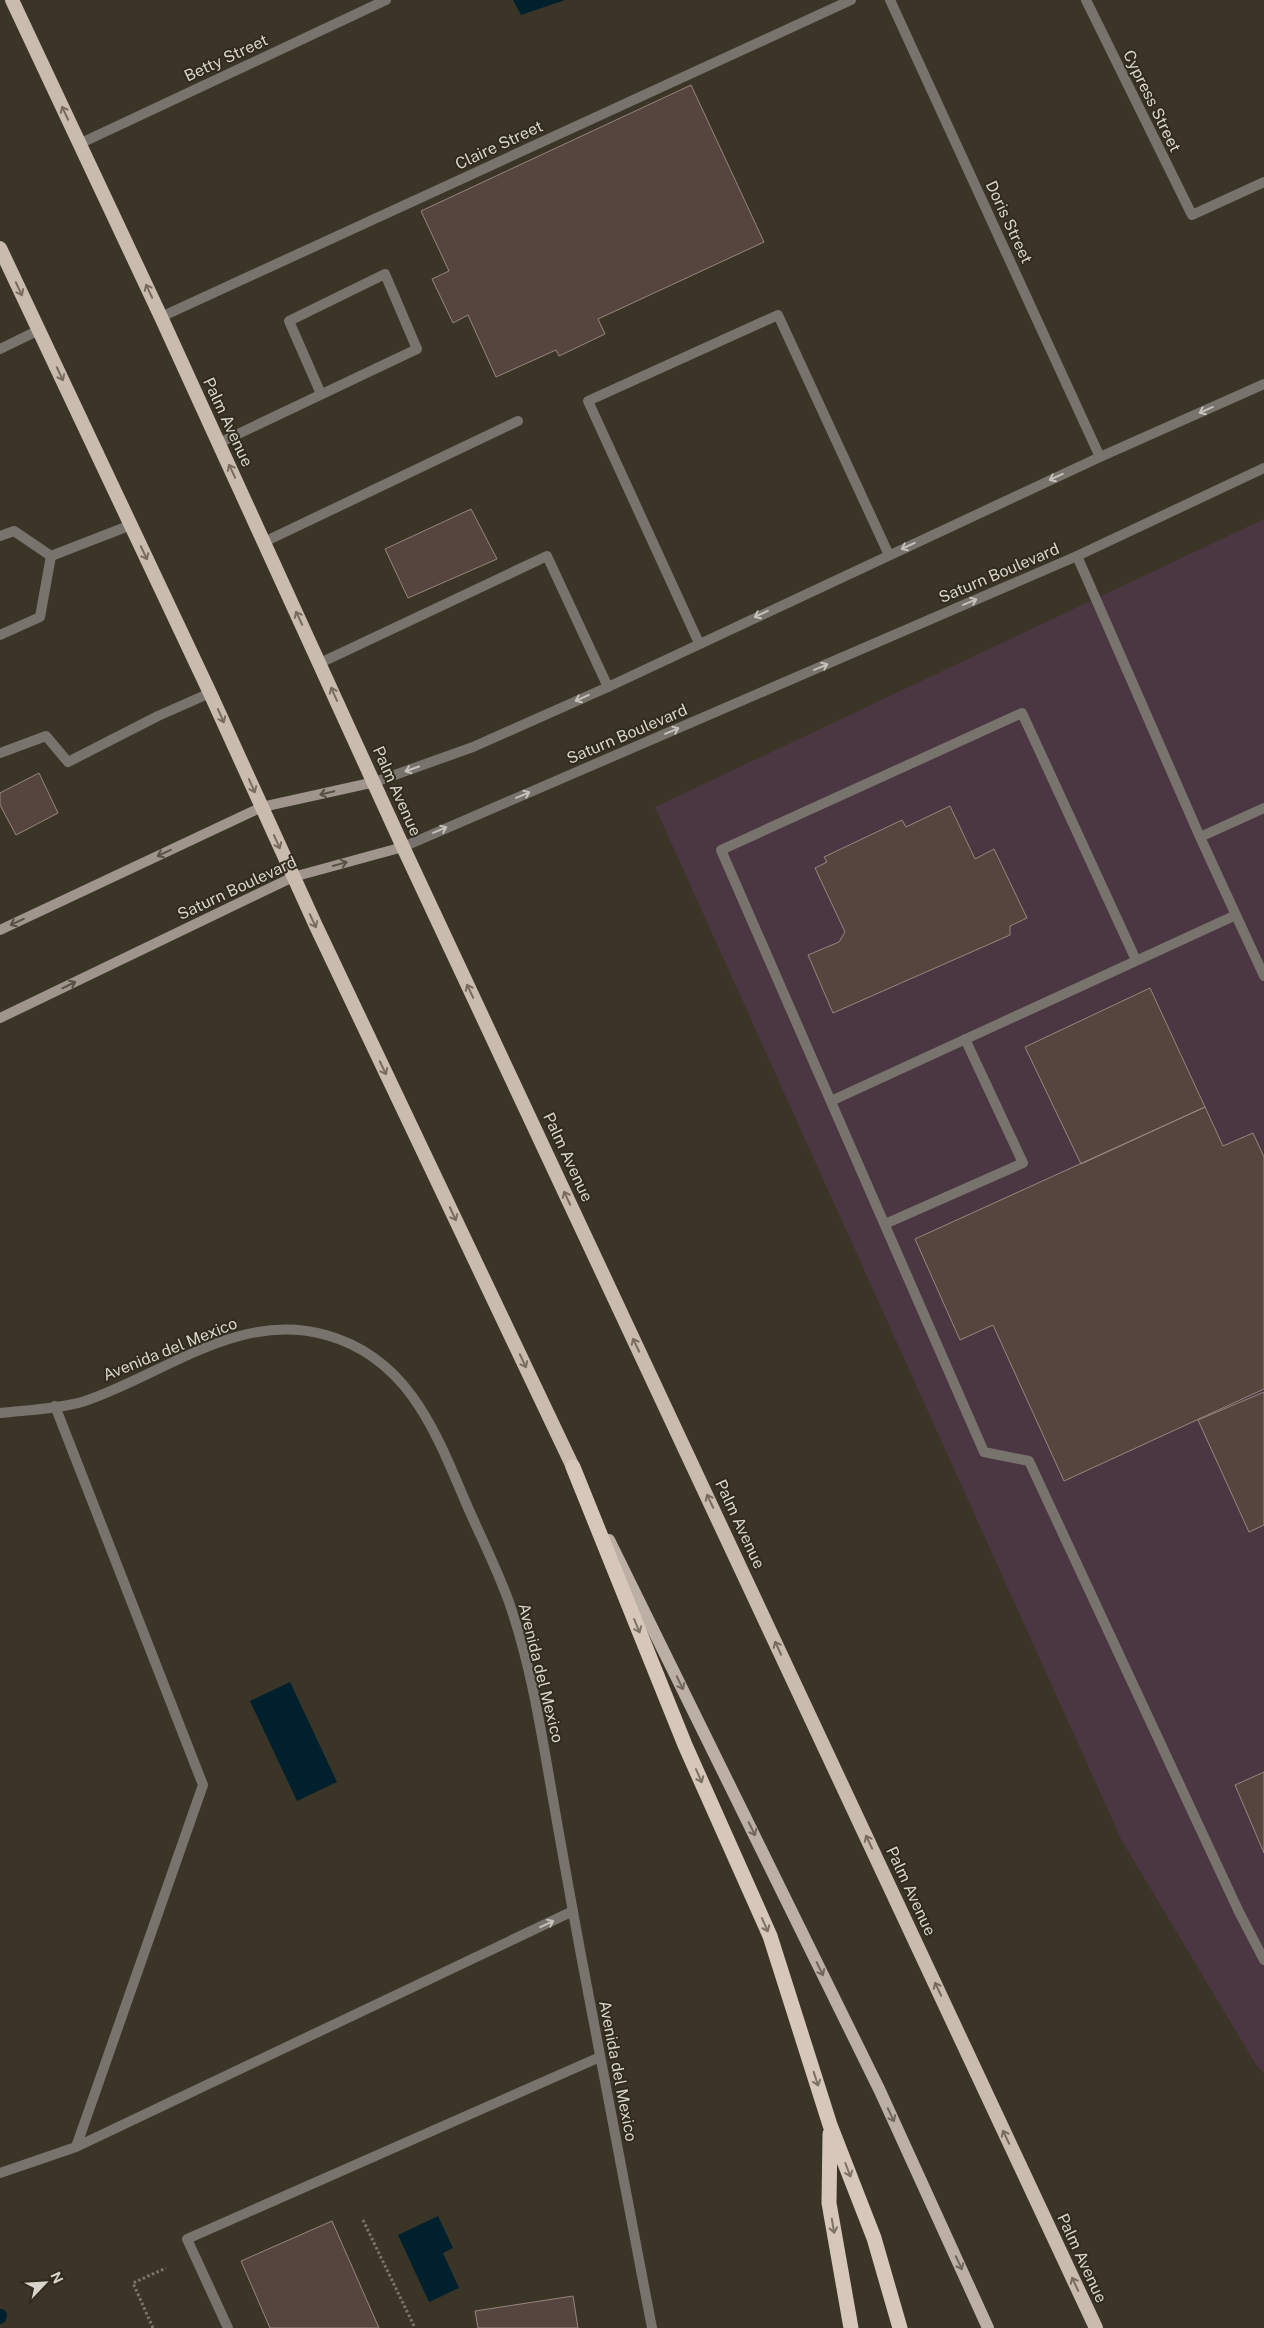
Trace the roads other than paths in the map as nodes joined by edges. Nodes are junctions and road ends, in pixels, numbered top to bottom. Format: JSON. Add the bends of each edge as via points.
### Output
{"nodes":[{"id":1,"x":12,"y":0,"type":"edge"},
{"id":2,"x":386,"y":0,"type":"edge"},
{"id":3,"x":850,"y":0,"type":"edge"},
{"id":4,"x":890,"y":0,"type":"edge"},
{"id":5,"x":1086,"y":0,"type":"edge"},
{"id":6,"x":79,"y":144,"type":"junction"},
{"id":7,"x":1264,"y":182,"type":"edge"},
{"id":8,"x":0,"y":248,"type":"edge"},
{"id":9,"x":161,"y":317,"type":"junction"},
{"id":10,"x":39,"y":330,"type":"junction"},
{"id":11,"x":0,"y":349,"type":"edge"},
{"id":12,"x":1264,"y":384,"type":"edge"},
{"id":13,"x":322,"y":394,"type":"junction"},
{"id":14,"x":518,"y":421,"type":"dead end"},
{"id":15,"x":219,"y":443,"type":"junction"},
{"id":16,"x":1100,"y":457,"type":"junction"},
{"id":17,"x":1264,"y":468,"type":"edge"},
{"id":18,"x":131,"y":525,"type":"junction"},
{"id":19,"x":0,"y":536,"type":"edge"},
{"id":20,"x":264,"y":542,"type":"junction"},
{"id":21,"x":889,"y":555,"type":"junction"},
{"id":22,"x":51,"y":556,"type":"junction"},
{"id":23,"x":1077,"y":556,"type":"junction"},
{"id":24,"x":0,"y":635,"type":"edge"},
{"id":25,"x":698,"y":644,"type":"junction"},
{"id":26,"x":320,"y":663,"type":"junction"},
{"id":27,"x":608,"y":687,"type":"junction"},
{"id":28,"x":210,"y":693,"type":"junction"},
{"id":29,"x":0,"y":753,"type":"edge"},
{"id":30,"x":375,"y":782,"type":"junction"},
{"id":31,"x":262,"y":808,"type":"junction"},
{"id":32,"x":1264,"y":808,"type":"edge"},
{"id":33,"x":1200,"y":837,"type":"junction"},
{"id":34,"x":403,"y":847,"type":"junction"},
{"id":35,"x":293,"y":877,"type":"junction"},
{"id":36,"x":1236,"y":914,"type":"junction"},
{"id":37,"x":0,"y":930,"type":"edge"},
{"id":38,"x":1136,"y":960,"type":"junction"},
{"id":39,"x":1264,"y":976,"type":"edge"},
{"id":40,"x":0,"y":1018,"type":"edge"},
{"id":41,"x":964,"y":1039,"type":"junction"},
{"id":42,"x":831,"y":1101,"type":"junction"},
{"id":43,"x":885,"y":1224,"type":"junction"},
{"id":44,"x":56,"y":1406,"type":"junction"},
{"id":45,"x":0,"y":1413,"type":"edge"},
{"id":46,"x":573,"y":1467,"type":"junction"},
{"id":47,"x":573,"y":1912,"type":"junction"},
{"id":48,"x":1264,"y":1960,"type":"edge"},
{"id":49,"x":600,"y":2057,"type":"junction"},
{"id":50,"x":830,"y":2125,"type":"junction"},
{"id":51,"x":76,"y":2147,"type":"junction"},
{"id":52,"x":0,"y":2173,"type":"edge"},
{"id":53,"x":228,"y":2328,"type":"edge"},
{"id":54,"x":652,"y":2328,"type":"edge"},
{"id":55,"x":851,"y":2328,"type":"edge"},
{"id":56,"x":900,"y":2328,"type":"edge"},
{"id":57,"x":988,"y":2328,"type":"edge"},
{"id":58,"x":1096,"y":2328,"type":"edge"}],
"edges":[{"from":6,"to":1,"type":"highway","name":"Palm Avenue","one_way":true},
{"from":2,"to":6,"type":"street","name":"Betty Street"},
{"from":3,"to":9,"type":"street","name":"Claire Street"},
{"from":4,"to":16,"type":"street","name":"Doris Street"},
{"from":5,"to":7,"type":"street","name":"Cypress Street","via":[[1192,214]]},
{"from":9,"to":6,"type":"highway","name":"Palm Avenue","one_way":true},
{"from":8,"to":10,"type":"highway","one_way":true},
{"from":9,"to":15,"type":"highway","name":"Palm Avenue"},
{"from":10,"to":11,"type":"street"},
{"from":10,"to":18,"type":"highway","one_way":true},
{"from":12,"to":16,"type":"street","one_way":true},
{"from":13,"to":13,"type":"street","via":[[417,349],[385,274],[288,321]]},
{"from":13,"to":15,"type":"street"},
{"from":14,"to":20,"type":"street"},
{"from":20,"to":15,"type":"highway","name":"Palm Avenue","one_way":true},
{"from":16,"to":21,"type":"street","one_way":true},
{"from":17,"to":23,"type":"street","name":"Saturn Boulevard"},
{"from":18,"to":22,"type":"street"},
{"from":18,"to":28,"type":"highway","one_way":true},
{"from":19,"to":22,"type":"street","via":[[14,531]]},
{"from":26,"to":20,"type":"highway","name":"Palm Avenue","one_way":true},
{"from":21,"to":25,"type":"street","one_way":true},
{"from":21,"to":25,"type":"street","via":[[778,315],[588,401]]},
{"from":22,"to":24,"type":"street","via":[[40,617]]},
{"from":23,"to":33,"type":"street"},
{"from":34,"to":23,"type":"street","name":"Saturn Boulevard","one_way":true},
{"from":25,"to":27,"type":"street"},
{"from":26,"to":27,"type":"street","via":[[547,556]]},
{"from":30,"to":26,"type":"highway","name":"Palm Avenue","one_way":true},
{"from":27,"to":30,"type":"street","one_way":true,"via":[[472,747]]},
{"from":28,"to":29,"type":"street","via":[[68,762],[46,736]]},
{"from":28,"to":31,"type":"highway","one_way":true},
{"from":30,"to":31,"type":"main road","one_way":true},
{"from":30,"to":34,"type":"highway","name":"Palm Avenue"},
{"from":31,"to":35,"type":"highway","one_way":true},
{"from":31,"to":37,"type":"main road","one_way":true},
{"from":32,"to":33,"type":"street"},
{"from":33,"to":36,"type":"street"},
{"from":35,"to":34,"type":"main road","name":"Saturn Boulevard","one_way":true},
{"from":58,"to":34,"type":"highway","name":"Palm Avenue","one_way":true},
{"from":40,"to":35,"type":"main road","name":"Saturn Boulevard","one_way":true},
{"from":35,"to":46,"type":"highway","one_way":true},
{"from":36,"to":38,"type":"street"},
{"from":36,"to":39,"type":"street"},
{"from":38,"to":41,"type":"street"},
{"from":38,"to":42,"type":"street","via":[[1022,713],[721,850]]},
{"from":41,"to":42,"type":"street"},
{"from":41,"to":43,"type":"street","via":[[1023,1162]]},
{"from":42,"to":43,"type":"street"},
{"from":43,"to":48,"type":"street","via":[[984,1452],[1030,1461]]},
{"from":44,"to":45,"type":"street","name":"Avenida del Mexico"},
{"from":44,"to":47,"type":"street","name":"Avenida del Mexico","via":[[83,1402],[232,1338],[269,1330],[300,1330],[326,1335],[375,1358],[396,1375],[435,1432],[511,1608],[537,1708]]},
{"from":44,"to":51,"type":"street","via":[[202,1785]]},
{"from":46,"to":50,"type":"highway","one_way":true,"via":[[685,1746],[770,1936]]},
{"from":46,"to":57,"type":"main road","one_way":true,"via":[[876,2083]]},
{"from":47,"to":49,"type":"street","name":"Avenida del Mexico"},
{"from":51,"to":47,"type":"street","one_way":true},
{"from":49,"to":53,"type":"street","via":[[187,2239]]},
{"from":49,"to":54,"type":"street","name":"Avenida del Mexico"},
{"from":50,"to":55,"type":"highway","one_way":true,"via":[[829,2203]]},
{"from":50,"to":56,"type":"highway","one_way":true,"via":[[874,2238]]},
{"from":51,"to":52,"type":"street"}]}
